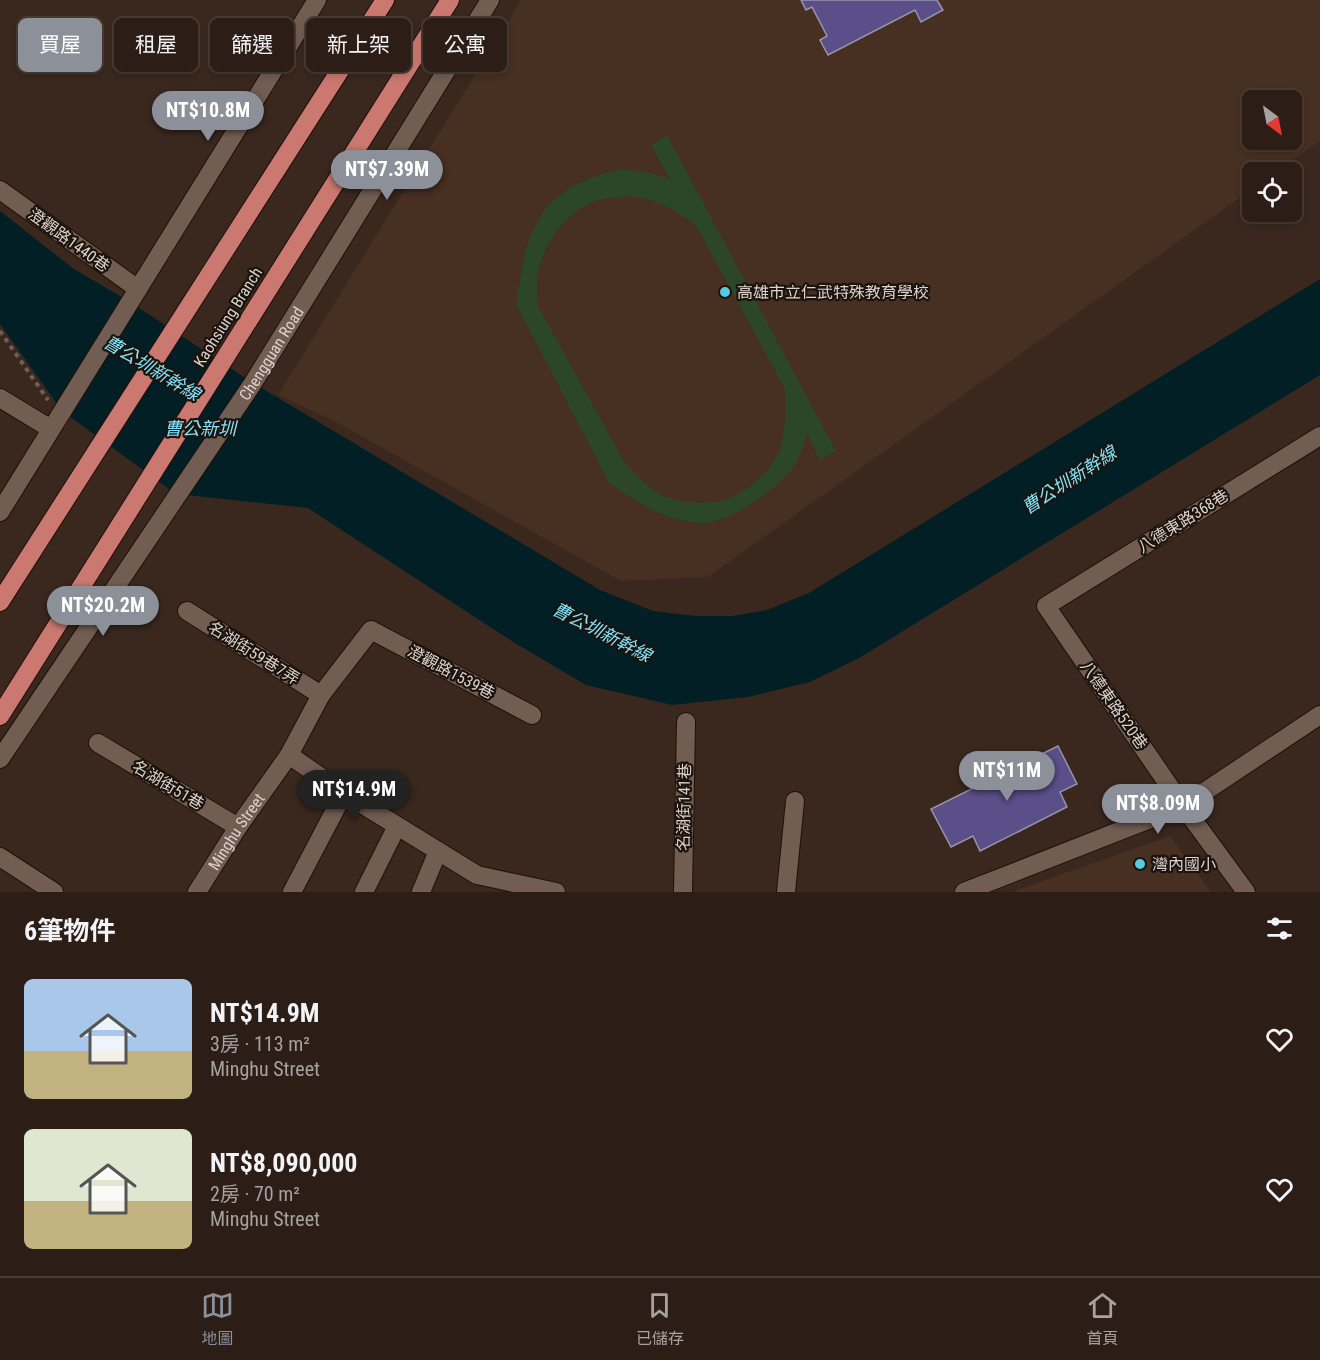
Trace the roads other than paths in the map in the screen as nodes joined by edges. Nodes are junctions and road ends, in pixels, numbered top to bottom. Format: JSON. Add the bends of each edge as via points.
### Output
{"nodes":[{"id":1,"x":317,"y":0,"type":"edge"},
{"id":2,"x":385,"y":0,"type":"edge"},
{"id":3,"x":450,"y":0,"type":"edge"},
{"id":4,"x":490,"y":0,"type":"edge"},
{"id":5,"x":0,"y":190,"type":"edge"},
{"id":6,"x":134,"y":296,"type":"junction"},
{"id":7,"x":0,"y":398,"type":"edge"},
{"id":8,"x":57,"y":419,"type":"junction"},
{"id":9,"x":1320,"y":436,"type":"edge"},
{"id":10,"x":0,"y":512,"type":"edge"},
{"id":11,"x":0,"y":602,"type":"edge"},
{"id":12,"x":1046,"y":606,"type":"joint"},
{"id":13,"x":188,"y":611,"type":"dead end"},
{"id":14,"x":371,"y":630,"type":"joint"},
{"id":15,"x":321,"y":695,"type":"junction"},
{"id":16,"x":532,"y":715,"type":"dead end"},
{"id":17,"x":1320,"y":715,"type":"edge"},
{"id":18,"x":0,"y":717,"type":"edge"},
{"id":19,"x":686,"y":722,"type":"dead end"},
{"id":20,"x":98,"y":743,"type":"dead end"},
{"id":21,"x":289,"y":755,"type":"junction"},
{"id":22,"x":0,"y":759,"type":"edge"},
{"id":23,"x":344,"y":793,"type":"junction"},
{"id":24,"x":795,"y":801,"type":"dead end"},
{"id":25,"x":1183,"y":806,"type":"junction"},
{"id":26,"x":397,"y":826,"type":"junction"},
{"id":27,"x":238,"y":827,"type":"junction"},
{"id":28,"x":438,"y":851,"type":"junction"},
{"id":29,"x":0,"y":857,"type":"edge"},
{"id":30,"x":474,"y":883,"type":"edge"},
{"id":31,"x":524,"y":889,"type":"edge"},
{"id":32,"x":54,"y":892,"type":"edge"},
{"id":33,"x":197,"y":892,"type":"edge"},
{"id":34,"x":292,"y":892,"type":"edge"},
{"id":35,"x":364,"y":892,"type":"edge"},
{"id":36,"x":421,"y":892,"type":"edge"},
{"id":37,"x":556,"y":892,"type":"edge"},
{"id":38,"x":683,"y":892,"type":"edge"},
{"id":39,"x":786,"y":892,"type":"edge"},
{"id":40,"x":964,"y":892,"type":"edge"},
{"id":41,"x":1246,"y":892,"type":"edge"}],
"edges":[{"from":1,"to":6,"type":"street"},
{"from":2,"to":11,"type":"highway"},
{"from":3,"to":18,"type":"highway","name":"Kaohsiung Branch"},
{"from":4,"to":22,"type":"street","name":"Chengguan Road","via":[[253,383]]},
{"from":5,"to":6,"type":"street","name":"澄觀路1440巷"},
{"from":6,"to":8,"type":"street"},
{"from":7,"to":8,"type":"street"},
{"from":8,"to":10,"type":"street"},
{"from":9,"to":12,"type":"street","name":"八德東路368巷"},
{"from":12,"to":25,"type":"street","name":"八德東路520巷"},
{"from":13,"to":15,"type":"street","name":"名湖街59巷7弄"},
{"from":14,"to":15,"type":"street","name":"Minghu Street"},
{"from":14,"to":16,"type":"street","name":"澄觀路1539巷"},
{"from":15,"to":21,"type":"street","name":"Minghu Street"},
{"from":17,"to":25,"type":"street"},
{"from":19,"to":38,"type":"street","name":"名湖街141巷"},
{"from":20,"to":27,"type":"street","name":"名湖街51巷"},
{"from":21,"to":23,"type":"street"},
{"from":21,"to":27,"type":"street","name":"Minghu Street"},
{"from":23,"to":26,"type":"street"},
{"from":23,"to":34,"type":"street"},
{"from":24,"to":39,"type":"street"},
{"from":25,"to":40,"type":"street"},
{"from":25,"to":41,"type":"street","name":"八德東路520巷"},
{"from":26,"to":28,"type":"street"},
{"from":26,"to":35,"type":"street"},
{"from":27,"to":33,"type":"street","name":"Minghu Street"},
{"from":28,"to":30,"type":"street"},
{"from":28,"to":36,"type":"street"},
{"from":29,"to":32,"type":"street"},
{"from":30,"to":31,"type":"street"},
{"from":31,"to":37,"type":"street"}]}
